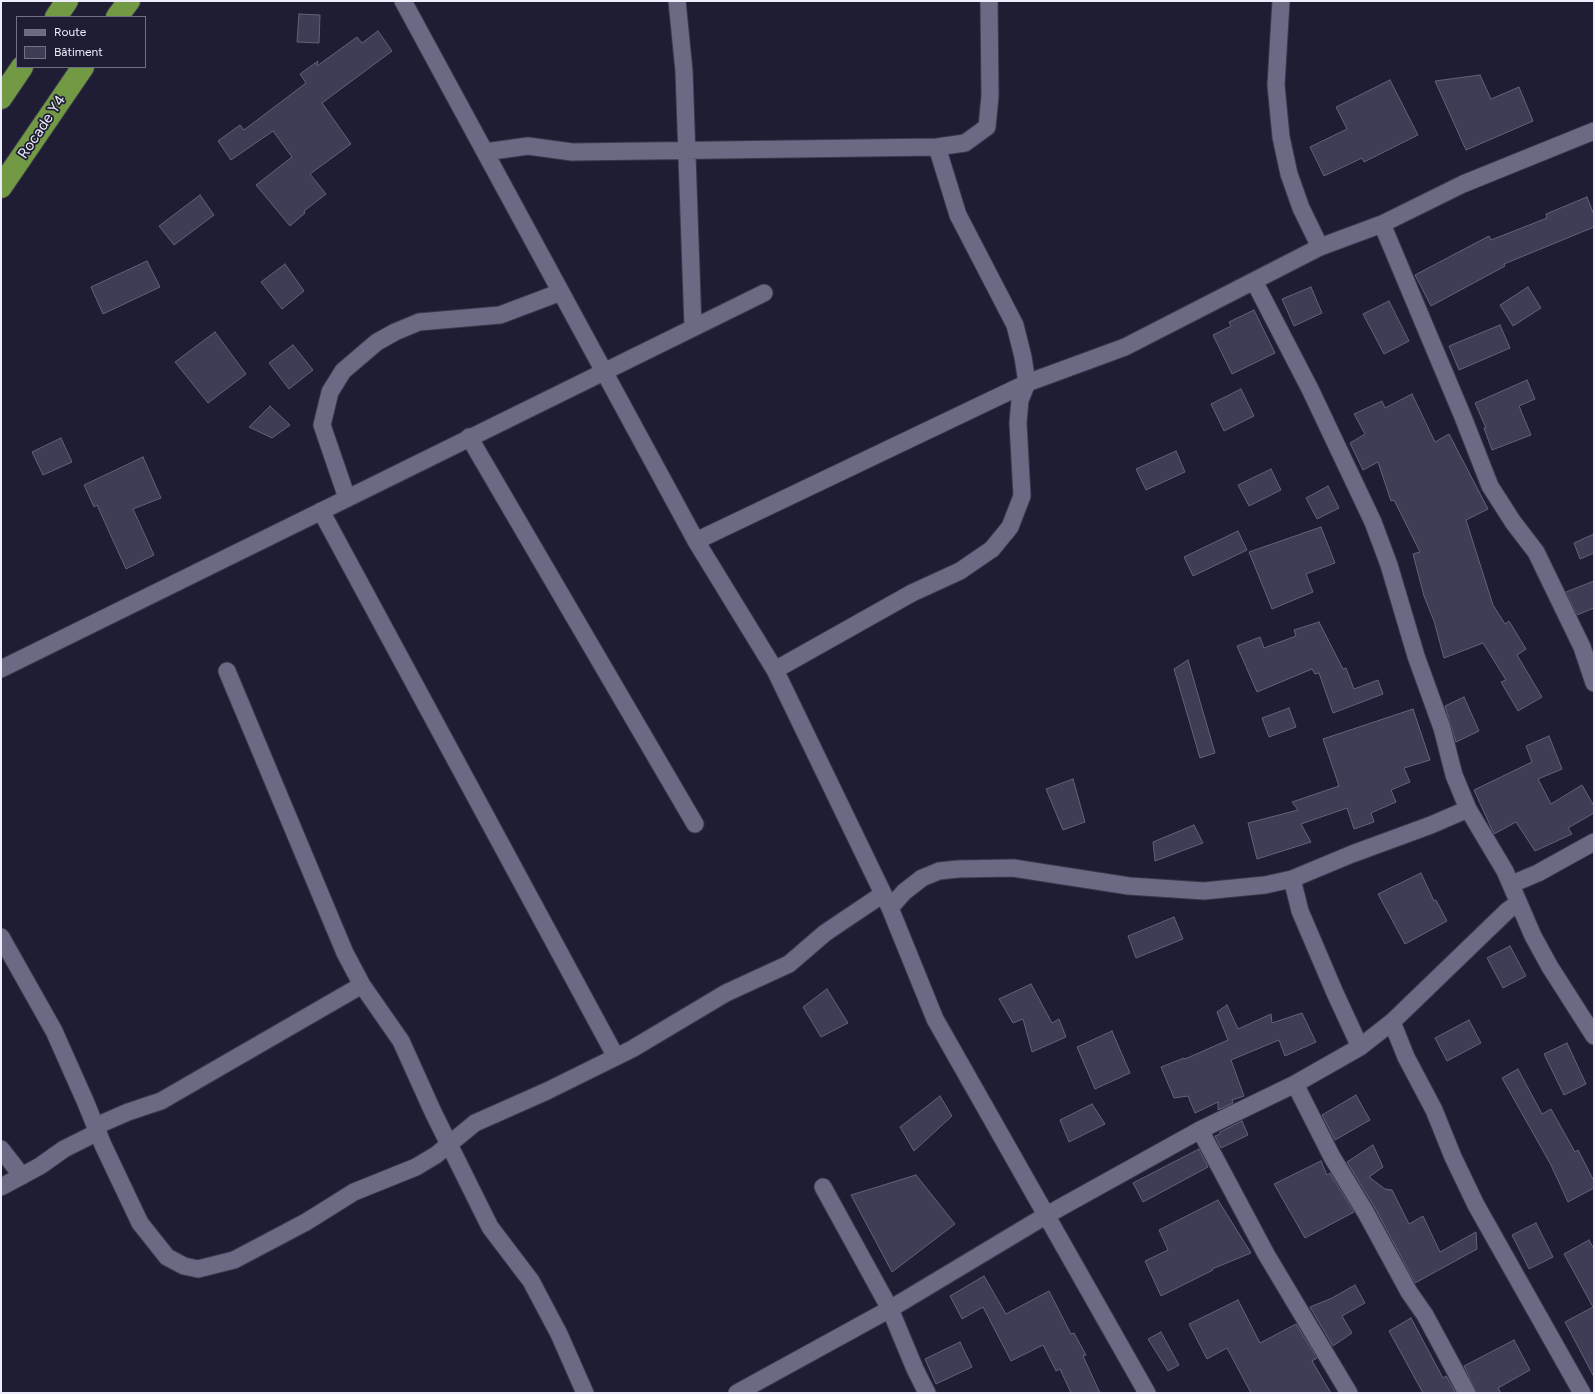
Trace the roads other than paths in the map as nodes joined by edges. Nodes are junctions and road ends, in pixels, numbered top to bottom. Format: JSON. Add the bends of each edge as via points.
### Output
{"nodes":[{"id":1,"x":67,"y":1,"type":"edge"},
{"id":2,"x":129,"y":1,"type":"edge"},
{"id":3,"x":403,"y":1,"type":"edge"},
{"id":4,"x":677,"y":1,"type":"edge"},
{"id":5,"x":990,"y":1,"type":"edge"},
{"id":6,"x":1281,"y":1,"type":"edge"},
{"id":7,"x":57,"y":16,"type":"edge"},
{"id":8,"x":118,"y":16,"type":"edge"},
{"id":9,"x":21,"y":68,"type":"edge"},
{"id":10,"x":82,"y":68,"type":"edge"},
{"id":11,"x":1,"y":98,"type":"edge"},
{"id":12,"x":1594,"y":131,"type":"edge"},
{"id":13,"x":937,"y":147,"type":"junction"},
{"id":14,"x":686,"y":151,"type":"junction"},
{"id":15,"x":485,"y":152,"type":"junction"},
{"id":16,"x":1,"y":187,"type":"edge"},
{"id":17,"x":1382,"y":224,"type":"junction"},
{"id":18,"x":1320,"y":246,"type":"junction"},
{"id":19,"x":1254,"y":281,"type":"junction"},
{"id":20,"x":561,"y":292,"type":"junction"},
{"id":21,"x":764,"y":293,"type":"dead end"},
{"id":22,"x":693,"y":327,"type":"junction"},
{"id":23,"x":603,"y":371,"type":"junction"},
{"id":24,"x":1026,"y":383,"type":"junction"},
{"id":25,"x":469,"y":438,"type":"junction"},
{"id":26,"x":347,"y":498,"type":"junction"},
{"id":27,"x":321,"y":511,"type":"junction"},
{"id":28,"x":696,"y":541,"type":"junction"},
{"id":29,"x":1,"y":669,"type":"edge"},
{"id":30,"x":775,"y":670,"type":"junction"},
{"id":31,"x":227,"y":671,"type":"dead end"},
{"id":32,"x":1594,"y":683,"type":"edge"},
{"id":33,"x":1468,"y":809,"type":"junction"},
{"id":34,"x":695,"y":824,"type":"dead end"},
{"id":35,"x":1594,"y":842,"type":"edge"},
{"id":36,"x":1292,"y":879,"type":"junction"},
{"id":37,"x":1512,"y":884,"type":"junction"},
{"id":38,"x":887,"y":901,"type":"junction"},
{"id":39,"x":1518,"y":903,"type":"junction"},
{"id":40,"x":1,"y":937,"type":"edge"},
{"id":41,"x":362,"y":985,"type":"junction"},
{"id":42,"x":1392,"y":1022,"type":"junction"},
{"id":43,"x":1594,"y":1036,"type":"edge"},
{"id":44,"x":1360,"y":1047,"type":"junction"},
{"id":45,"x":616,"y":1057,"type":"junction"},
{"id":46,"x":1295,"y":1084,"type":"junction"},
{"id":47,"x":97,"y":1129,"type":"junction"},
{"id":48,"x":1200,"y":1130,"type":"junction"},
{"id":49,"x":450,"y":1143,"type":"junction"},
{"id":50,"x":1,"y":1149,"type":"edge"},
{"id":51,"x":22,"y":1176,"type":"junction"},
{"id":52,"x":823,"y":1187,"type":"dead end"},
{"id":53,"x":1,"y":1188,"type":"edge"},
{"id":54,"x":1046,"y":1216,"type":"junction"},
{"id":55,"x":890,"y":1308,"type":"junction"},
{"id":56,"x":1579,"y":1392,"type":"edge"},
{"id":57,"x":585,"y":1393,"type":"edge"},
{"id":58,"x":737,"y":1393,"type":"edge"},
{"id":59,"x":927,"y":1393,"type":"edge"},
{"id":60,"x":1147,"y":1393,"type":"edge"},
{"id":61,"x":1349,"y":1393,"type":"edge"},
{"id":62,"x":1467,"y":1393,"type":"edge"}],
"edges":[{"from":1,"to":7,"type":"highway"},
{"from":2,"to":8,"type":"highway"},
{"from":3,"to":15,"type":"street"},
{"from":4,"to":14,"type":"street","via":[[684,71]]},
{"from":5,"to":13,"type":"street","via":[[990,96],[987,127],[965,143]]},
{"from":6,"to":18,"type":"street","via":[[1276,85],[1281,137],[1289,174],[1301,208]]},
{"from":9,"to":11,"type":"highway"},
{"from":10,"to":16,"type":"highway","name":"Rocade Y4"},
{"from":12,"to":17,"type":"street","via":[[1463,184]]},
{"from":13,"to":14,"type":"street"},
{"from":13,"to":24,"type":"street","via":[[958,215],[1015,325],[1024,357]]},
{"from":14,"to":15,"type":"street","via":[[572,152],[528,146]]},
{"from":14,"to":22,"type":"street"},
{"from":15,"to":20,"type":"street"},
{"from":17,"to":18,"type":"street"},
{"from":17,"to":32,"type":"street","via":[[1490,486],[1512,522],[1536,552],[1582,647]]},
{"from":18,"to":19,"type":"street"},
{"from":19,"to":24,"type":"street","via":[[1125,347]]},
{"from":19,"to":33,"type":"street","via":[[1373,522],[1442,728],[1454,776]]},
{"from":20,"to":23,"type":"street"},
{"from":20,"to":26,"type":"street","via":[[500,315],[419,322],[377,342],[343,371],[330,392],[322,425]]},
{"from":21,"to":22,"type":"street"},
{"from":22,"to":23,"type":"street"},
{"from":23,"to":25,"type":"street"},
{"from":23,"to":28,"type":"street"},
{"from":24,"to":28,"type":"street"},
{"from":24,"to":30,"type":"street","via":[[1020,400],[1018,423],[1022,496],[1010,527],[992,549],[960,571],[912,593]]},
{"from":25,"to":26,"type":"street"},
{"from":25,"to":34,"type":"street"},
{"from":26,"to":27,"type":"street"},
{"from":27,"to":29,"type":"street"},
{"from":27,"to":45,"type":"street"},
{"from":28,"to":30,"type":"street"},
{"from":30,"to":38,"type":"street"},
{"from":31,"to":41,"type":"street","via":[[345,953]]},
{"from":33,"to":36,"type":"street"},
{"from":33,"to":37,"type":"street"},
{"from":35,"to":37,"type":"street","via":[[1538,873]]},
{"from":36,"to":38,"type":"street","via":[[1252,887],[1204,891],[1129,886],[1012,868],[958,869],[922,878]]},
{"from":36,"to":44,"type":"street","via":[[1300,910]]},
{"from":37,"to":39,"type":"street"},
{"from":38,"to":45,"type":"street","via":[[825,933],[788,964],[726,993]]},
{"from":38,"to":54,"type":"street","via":[[935,1019]]},
{"from":39,"to":42,"type":"street"},
{"from":39,"to":43,"type":"street","via":[[1550,967]]},
{"from":40,"to":47,"type":"street","via":[[54,1031]]},
{"from":41,"to":47,"type":"street","via":[[161,1101],[128,1112]]},
{"from":41,"to":49,"type":"street","via":[[401,1041]]},
{"from":42,"to":44,"type":"street"},
{"from":42,"to":56,"type":"street","via":[[1476,1205]]},
{"from":44,"to":46,"type":"street"},
{"from":45,"to":49,"type":"street","via":[[475,1123]]},
{"from":46,"to":48,"type":"street"},
{"from":46,"to":62,"type":"street","via":[[1332,1157],[1409,1292],[1425,1315]]},
{"from":47,"to":49,"type":"street","via":[[140,1223],[167,1257],[184,1266],[198,1269],[234,1260],[306,1222],[354,1192],[416,1167],[436,1156]]},
{"from":47,"to":51,"type":"street"},
{"from":48,"to":54,"type":"street"},
{"from":48,"to":61,"type":"street","via":[[1266,1254]]},
{"from":49,"to":57,"type":"street","via":[[490,1227],[531,1281],[559,1334]]},
{"from":50,"to":51,"type":"street"},
{"from":51,"to":53,"type":"street"},
{"from":52,"to":55,"type":"street"},
{"from":54,"to":55,"type":"street"},
{"from":54,"to":60,"type":"street"},
{"from":55,"to":58,"type":"street"},
{"from":55,"to":59,"type":"street","via":[[914,1369]]}]}
